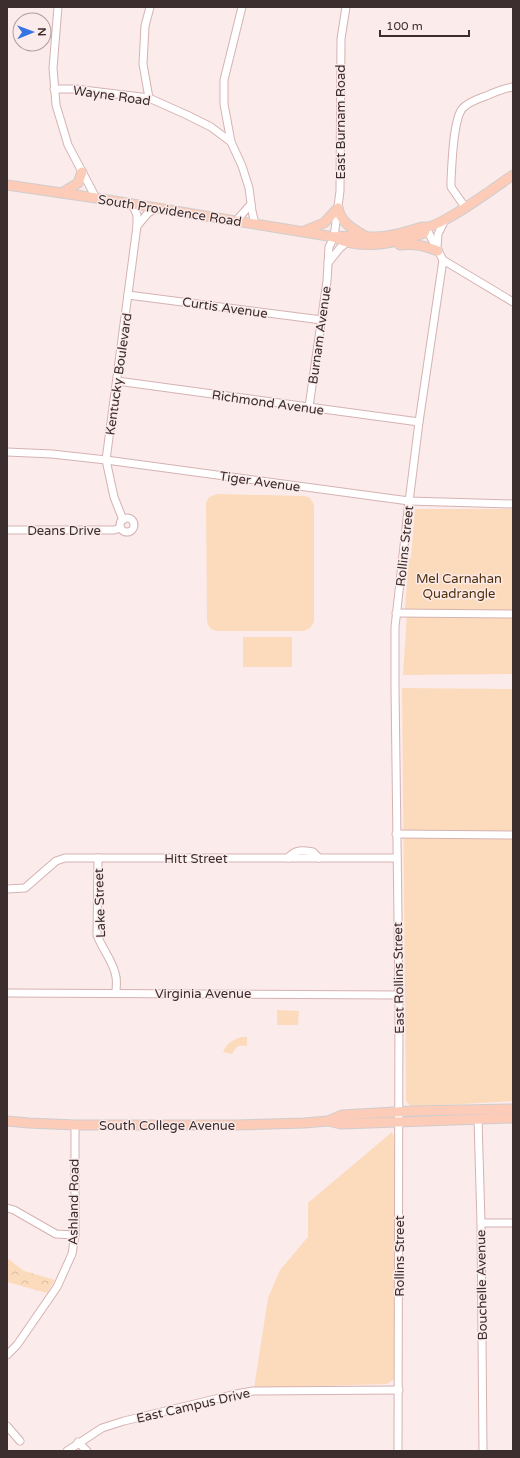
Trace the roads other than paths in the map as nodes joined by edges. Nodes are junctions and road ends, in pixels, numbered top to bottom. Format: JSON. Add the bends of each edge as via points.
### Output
{"nodes":[{"id":1,"x":58,"y":7,"type":"edge"},
{"id":2,"x":150,"y":7,"type":"edge"},
{"id":3,"x":242,"y":7,"type":"edge"},
{"id":4,"x":346,"y":7,"type":"edge"},
{"id":5,"x":513,"y":87,"type":"edge"},
{"id":6,"x":54,"y":89,"type":"junction"},
{"id":7,"x":149,"y":98,"type":"junction"},
{"id":8,"x":230,"y":142,"type":"junction"},
{"id":9,"x":82,"y":172,"type":"junction"},
{"id":10,"x":513,"y":175,"type":"edge"},
{"id":11,"x":9,"y":185,"type":"edge"},
{"id":12,"x":62,"y":193,"type":"junction"},
{"id":13,"x":96,"y":198,"type":"junction"},
{"id":14,"x":132,"y":204,"type":"junction"},
{"id":15,"x":251,"y":204,"type":"junction"},
{"id":16,"x":465,"y":207,"type":"junction"},
{"id":17,"x":157,"y":208,"type":"junction"},
{"id":18,"x":338,"y":208,"type":"junction"},
{"id":19,"x":445,"y":220,"type":"junction"},
{"id":20,"x":236,"y":221,"type":"junction"},
{"id":21,"x":255,"y":224,"type":"junction"},
{"id":22,"x":137,"y":226,"type":"junction"},
{"id":23,"x":426,"y":228,"type":"junction"},
{"id":24,"x":300,"y":232,"type":"junction"},
{"id":25,"x":334,"y":237,"type":"junction"},
{"id":26,"x":367,"y":240,"type":"junction"},
{"id":27,"x":347,"y":242,"type":"junction"},
{"id":28,"x":438,"y":251,"type":"junction"},
{"id":29,"x":442,"y":260,"type":"junction"},
{"id":30,"x":328,"y":263,"type":"junction"},
{"id":31,"x":128,"y":294,"type":"junction"},
{"id":32,"x":513,"y":302,"type":"edge"},
{"id":33,"x":322,"y":320,"type":"junction"},
{"id":34,"x":117,"y":381,"type":"junction"},
{"id":35,"x":309,"y":407,"type":"junction"},
{"id":36,"x":419,"y":422,"type":"junction"},
{"id":37,"x":7,"y":452,"type":"edge"},
{"id":38,"x":106,"y":460,"type":"junction"},
{"id":39,"x":513,"y":499,"type":"edge"},
{"id":40,"x":409,"y":501,"type":"junction"},
{"id":41,"x":513,"y":504,"type":"edge"},
{"id":42,"x":123,"y":520,"type":"junction"},
{"id":43,"x":122,"y":528,"type":"junction"},
{"id":44,"x":7,"y":530,"type":"edge"},
{"id":45,"x":396,"y":613,"type":"junction"},
{"id":46,"x":513,"y":614,"type":"edge"},
{"id":47,"x":396,"y":834,"type":"junction"},
{"id":48,"x":513,"y":835,"type":"edge"},
{"id":49,"x":98,"y":858,"type":"junction"},
{"id":50,"x":397,"y":858,"type":"junction"},
{"id":51,"x":7,"y":889,"type":"edge"},
{"id":52,"x":7,"y":993,"type":"edge"},
{"id":53,"x":116,"y":993,"type":"junction"},
{"id":54,"x":399,"y":994,"type":"junction"},
{"id":55,"x":513,"y":1110,"type":"edge"},
{"id":56,"x":399,"y":1112,"type":"junction"},
{"id":57,"x":513,"y":1118,"type":"edge"},
{"id":58,"x":478,"y":1119,"type":"junction"},
{"id":59,"x":7,"y":1121,"type":"edge"},
{"id":60,"x":328,"y":1121,"type":"junction"},
{"id":61,"x":399,"y":1123,"type":"junction"},
{"id":62,"x":75,"y":1125,"type":"junction"},
{"id":63,"x":7,"y":1208,"type":"edge"},
{"id":64,"x":481,"y":1223,"type":"junction"},
{"id":65,"x":513,"y":1223,"type":"edge"},
{"id":66,"x":75,"y":1235,"type":"junction"},
{"id":67,"x":7,"y":1355,"type":"edge"},
{"id":68,"x":399,"y":1390,"type":"junction"},
{"id":69,"x":7,"y":1426,"type":"edge"},
{"id":70,"x":20,"y":1440,"type":"dead end"},
{"id":71,"x":78,"y":1442,"type":"junction"},
{"id":72,"x":67,"y":1451,"type":"edge"},
{"id":73,"x":87,"y":1451,"type":"edge"},
{"id":74,"x":398,"y":1451,"type":"edge"},
{"id":75,"x":483,"y":1451,"type":"edge"}],
"edges":[{"from":1,"to":6,"type":"street","via":[[53,68]]},
{"from":2,"to":7,"type":"street","via":[[143,64]]},
{"from":3,"to":8,"type":"street","via":[[224,80],[224,104]]},
{"from":4,"to":18,"type":"street","name":"East Burnam Road","via":[[341,39]]},
{"from":5,"to":16,"type":"street","via":[[470,103],[461,111],[455,136],[451,187]]},
{"from":6,"to":7,"type":"street","name":"Wayne Road"},
{"from":6,"to":9,"type":"street","via":[[63,132]]},
{"from":7,"to":8,"type":"street","name":"Wayne Road","via":[[211,127]]},
{"from":8,"to":15,"type":"street","via":[[242,166]]},
{"from":9,"to":12,"type":"main road","via":[[78,183]]},
{"from":9,"to":13,"type":"street"},
{"from":10,"to":16,"type":"main road","name":"South Providence Road"},
{"from":11,"to":12,"type":"main road","name":"South Providence Road"},
{"from":12,"to":13,"type":"main road","name":"South Providence Road"},
{"from":13,"to":14,"type":"main road","name":"South Providence Road"},
{"from":14,"to":17,"type":"main road","name":"South Providence Road"},
{"from":14,"to":22,"type":"street","name":"Kentucky Boulevard","via":[[138,215]]},
{"from":15,"to":20,"type":"street"},
{"from":15,"to":21,"type":"street"},
{"from":16,"to":19,"type":"main road","name":"South Providence Road"},
{"from":17,"to":20,"type":"main road","name":"South Providence Road"},
{"from":17,"to":22,"type":"street","via":[[148,213]]},
{"from":18,"to":24,"type":"main road","via":[[324,223]]},
{"from":18,"to":25,"type":"street","name":"East Burnam Road"},
{"from":18,"to":26,"type":"main road","via":[[343,220]]},
{"from":19,"to":23,"type":"main road","name":"South Providence Road"},
{"from":19,"to":28,"type":"street","via":[[438,234]]},
{"from":20,"to":21,"type":"main road","name":"South Providence Road"},
{"from":21,"to":24,"type":"main road","name":"South Providence Road"},
{"from":22,"to":31,"type":"street","name":"Kentucky Boulevard"},
{"from":23,"to":26,"type":"main road","name":"South Providence Road"},
{"from":23,"to":28,"type":"street"},
{"from":24,"to":25,"type":"main road","name":"South Providence Road"},
{"from":25,"to":26,"type":"main road","name":"South Providence Road","via":[[343,235]]},
{"from":25,"to":27,"type":"main road","name":"South Providence Road"},
{"from":25,"to":30,"type":"street","name":"Burnam Avenue","via":[[329,247]]},
{"from":26,"to":27,"type":"main road","name":"South Providence Road"},
{"from":26,"to":28,"type":"main road","via":[[378,249],[411,244]]},
{"from":27,"to":30,"type":"street"},
{"from":28,"to":29,"type":"street"},
{"from":29,"to":32,"type":"street"},
{"from":29,"to":36,"type":"street","name":"Rollins Street"},
{"from":30,"to":33,"type":"street","name":"Burnam Avenue"},
{"from":31,"to":33,"type":"street","name":"Curtis Avenue"},
{"from":31,"to":34,"type":"street","name":"Kentucky Boulevard"},
{"from":33,"to":35,"type":"street","name":"Burnam Avenue"},
{"from":34,"to":35,"type":"street","name":"Richmond Avenue"},
{"from":34,"to":38,"type":"street","name":"Kentucky Boulevard"},
{"from":35,"to":36,"type":"street","name":"Richmond Avenue"},
{"from":36,"to":40,"type":"street","name":"Rollins Street"},
{"from":37,"to":38,"type":"street","name":"Tiger Avenue"},
{"from":38,"to":40,"type":"street","name":"Tiger Avenue"},
{"from":38,"to":42,"type":"street","name":"Kentucky Boulevard","via":[[114,497]]},
{"from":39,"to":41,"type":"street"},
{"from":40,"to":41,"type":"street","name":"Tiger Avenue"},
{"from":40,"to":45,"type":"street","name":"Rollins Street"},
{"from":42,"to":43,"type":"street"},
{"from":42,"to":43,"type":"street","via":[[130,519],[134,526],[128,531]]},
{"from":43,"to":44,"type":"street","name":"Deans Drive"},
{"from":45,"to":46,"type":"street"},
{"from":45,"to":47,"type":"street","name":"Rollins Street"},
{"from":47,"to":48,"type":"street"},
{"from":47,"to":50,"type":"street","name":"East Rollins Street"},
{"from":49,"to":50,"type":"street","name":"Hitt Street"},
{"from":49,"to":51,"type":"street","name":"Hitt Street","via":[[60,858],[25,888]]},
{"from":49,"to":53,"type":"street","name":"Lake Street","via":[[98,935],[100,945],[114,968]]},
{"from":50,"to":54,"type":"street","name":"East Rollins Street"},
{"from":52,"to":53,"type":"street","name":"Virginia Avenue"},
{"from":53,"to":54,"type":"street","name":"Virginia Avenue"},
{"from":54,"to":56,"type":"street","name":"East Rollins Street"},
{"from":55,"to":56,"type":"main road","name":"South College Avenue"},
{"from":56,"to":60,"type":"main road","name":"South College Avenue","via":[[342,1114]]},
{"from":56,"to":61,"type":"street","name":"East Rollins Street"},
{"from":57,"to":58,"type":"main road","name":"South College Avenue"},
{"from":58,"to":61,"type":"main road","name":"South College Avenue"},
{"from":58,"to":64,"type":"street","name":"Bouchelle Avenue"},
{"from":59,"to":62,"type":"main road","name":"South College Avenue"},
{"from":60,"to":61,"type":"main road","name":"South College Avenue","via":[[341,1124]]},
{"from":60,"to":62,"type":"main road","name":"South College Avenue","via":[[235,1125]]},
{"from":61,"to":68,"type":"street","name":"Rollins Street"},
{"from":62,"to":66,"type":"street","name":"Ashland Road"},
{"from":63,"to":66,"type":"street","via":[[56,1234]]},
{"from":64,"to":65,"type":"street"},
{"from":64,"to":75,"type":"street","name":"Bouchelle Avenue"},
{"from":66,"to":67,"type":"street","name":"Ashland Road","via":[[72,1254],[57,1287],[17,1345]]},
{"from":68,"to":71,"type":"street","name":"East Campus Drive","via":[[252,1391],[124,1420],[102,1428]]},
{"from":68,"to":74,"type":"street"},
{"from":69,"to":70,"type":"street"},
{"from":71,"to":72,"type":"street","name":"East Campus Drive"},
{"from":71,"to":73,"type":"street"}]}
